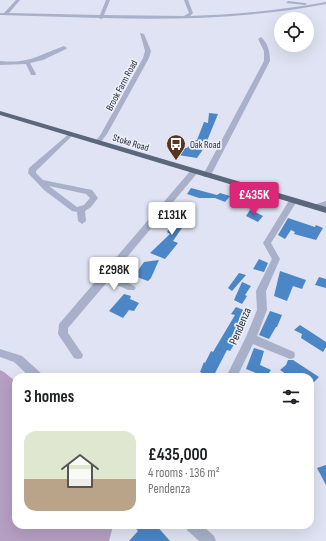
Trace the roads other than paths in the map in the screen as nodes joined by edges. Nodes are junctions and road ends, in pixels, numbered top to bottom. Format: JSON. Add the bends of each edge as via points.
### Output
{"nodes":[{"id":1,"x":18,"y":0,"type":"edge"},
{"id":2,"x":108,"y":0,"type":"edge"},
{"id":3,"x":186,"y":0,"type":"edge"},
{"id":4,"x":287,"y":1,"type":"edge"},
{"id":5,"x":326,"y":3,"type":"edge"},
{"id":6,"x":316,"y":5,"type":"junction"},
{"id":7,"x":296,"y":9,"type":"junction"},
{"id":8,"x":191,"y":13,"type":"junction"},
{"id":9,"x":2,"y":14,"type":"edge"},
{"id":10,"x":201,"y":17,"type":"junction"},
{"id":11,"x":102,"y":18,"type":"junction"},
{"id":12,"x":184,"y":18,"type":"junction"},
{"id":13,"x":142,"y":34,"type":"dead end"},
{"id":14,"x":262,"y":38,"type":"dead end"},
{"id":15,"x":64,"y":48,"type":"dead end"},
{"id":16,"x":0,"y":63,"type":"edge"},
{"id":17,"x":28,"y":64,"type":"junction"},
{"id":18,"x":33,"y":74,"type":"dead end"},
{"id":19,"x":0,"y":113,"type":"edge"},
{"id":20,"x":71,"y":134,"type":"junction"},
{"id":21,"x":98,"y":142,"type":"junction"},
{"id":22,"x":195,"y":171,"type":"junction"},
{"id":23,"x":207,"y":175,"type":"junction"},
{"id":24,"x":42,"y":182,"type":"junction"},
{"id":25,"x":293,"y":201,"type":"junction"},
{"id":26,"x":326,"y":204,"type":"edge"},
{"id":27,"x":316,"y":207,"type":"junction"},
{"id":28,"x":81,"y":209,"type":"junction"},
{"id":29,"x":326,"y":210,"type":"edge"},
{"id":30,"x":82,"y":221,"type":"dead end"},
{"id":31,"x":106,"y":276,"type":"junction"},
{"id":32,"x":131,"y":288,"type":"dead end"},
{"id":33,"x":251,"y":338,"type":"junction"},
{"id":34,"x":0,"y":353,"type":"edge"},
{"id":35,"x":78,"y":355,"type":"dead end"},
{"id":36,"x":290,"y":355,"type":"dead end"},
{"id":37,"x":33,"y":373,"type":"edge"},
{"id":38,"x":233,"y":373,"type":"edge"},
{"id":39,"x":196,"y":529,"type":"edge"},
{"id":40,"x":210,"y":541,"type":"edge"}],
"edges":[{"from":1,"to":9,"type":"street"},
{"from":2,"to":11,"type":"street"},
{"from":3,"to":8,"type":"street"},
{"from":4,"to":6,"type":"street"},
{"from":4,"to":7,"type":"street"},
{"from":5,"to":6,"type":"street"},
{"from":6,"to":7,"type":"street"},
{"from":7,"to":10,"type":"street"},
{"from":8,"to":10,"type":"street"},
{"from":8,"to":12,"type":"street"},
{"from":9,"to":11,"type":"street"},
{"from":10,"to":12,"type":"street"},
{"from":11,"to":12,"type":"street"},
{"from":13,"to":21,"type":"street","name":"Brook Farm Road","via":[[148,51],[146,58]]},
{"from":14,"to":23,"type":"street","via":[[267,61]]},
{"from":15,"to":17,"type":"street"},
{"from":16,"to":17,"type":"street"},
{"from":17,"to":18,"type":"street"},
{"from":19,"to":20,"type":"main road","name":"Stoke Road"},
{"from":20,"to":21,"type":"main road","name":"Stoke Road"},
{"from":20,"to":24,"type":"street","via":[[32,170],[33,176]]},
{"from":21,"to":22,"type":"main road","name":"Stoke Road"},
{"from":22,"to":23,"type":"main road","name":"Stoke Road"},
{"from":22,"to":31,"type":"street"},
{"from":23,"to":25,"type":"main road","name":"Stoke Road"},
{"from":24,"to":28,"type":"street","via":[[75,209]]},
{"from":24,"to":28,"type":"street","via":[[89,192],[94,198],[86,208]]},
{"from":25,"to":27,"type":"main road","name":"Stoke Road"},
{"from":25,"to":33,"type":"street","name":"Pendenza","via":[[267,243],[276,259],[261,291],[262,310]]},
{"from":26,"to":27,"type":"street"},
{"from":27,"to":29,"type":"main road","name":"Stoke Road"},
{"from":28,"to":30,"type":"street"},
{"from":31,"to":32,"type":"street"},
{"from":31,"to":35,"type":"street","via":[[63,326],[63,334]]},
{"from":33,"to":36,"type":"street"},
{"from":33,"to":38,"type":"street","name":"Pendenza"},
{"from":34,"to":37,"type":"street","via":[[18,360]]},
{"from":39,"to":40,"type":"street"}]}
